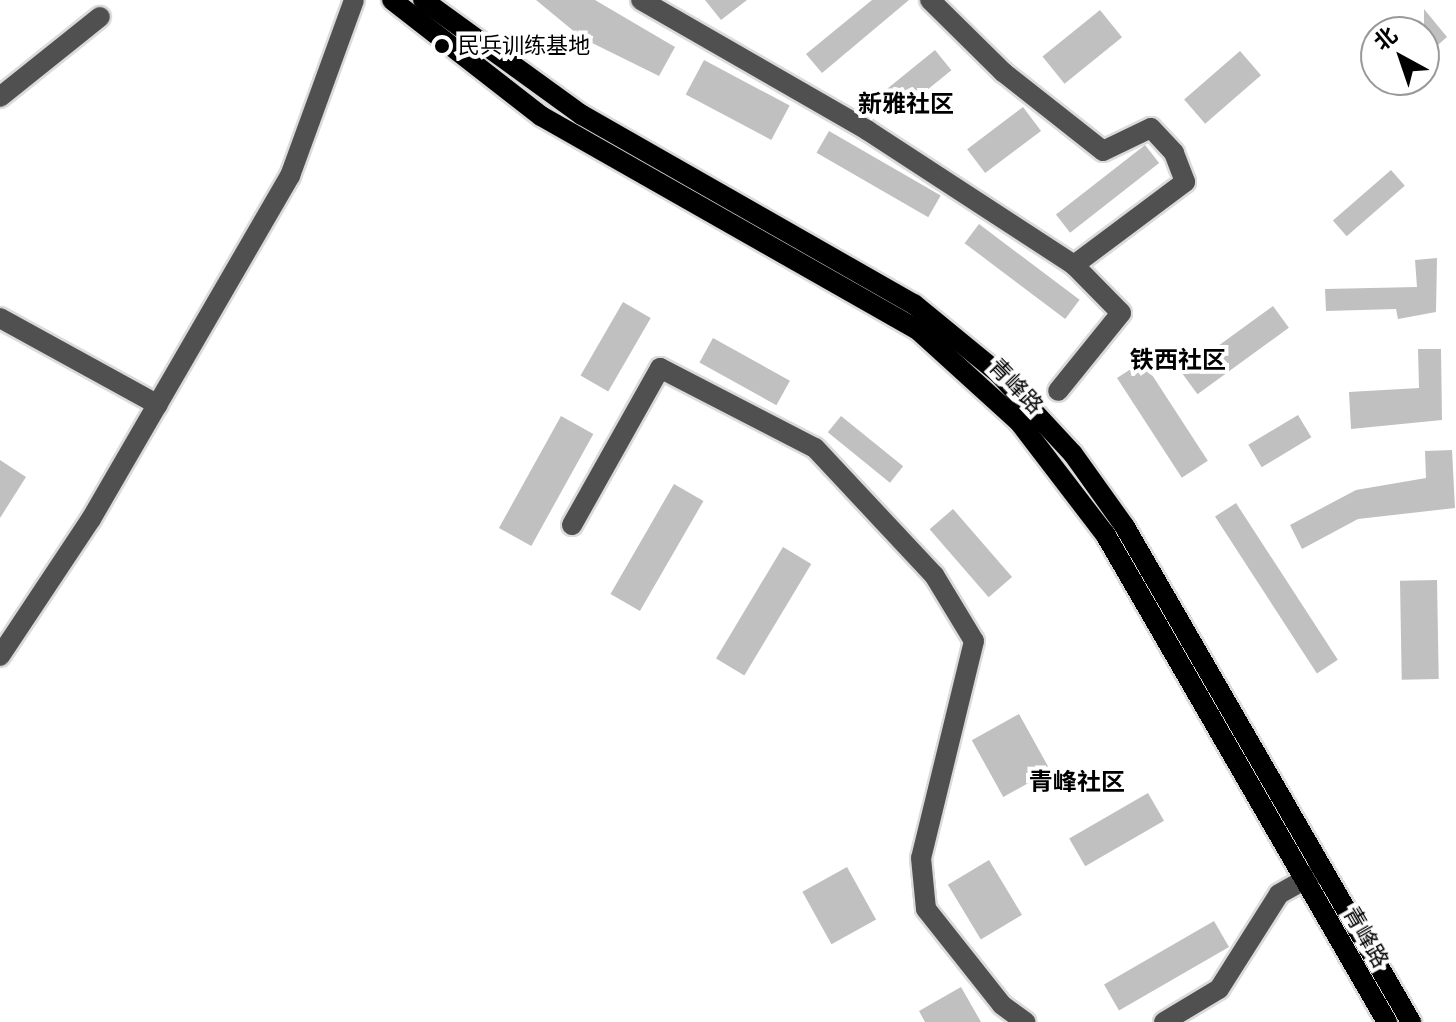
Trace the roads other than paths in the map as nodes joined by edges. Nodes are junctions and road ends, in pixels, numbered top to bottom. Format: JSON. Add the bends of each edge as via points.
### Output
{"nodes":[{"id":1,"x":354,"y":0,"type":"edge"},
{"id":2,"x":392,"y":0,"type":"edge"},
{"id":3,"x":423,"y":0,"type":"edge"},
{"id":4,"x":641,"y":0,"type":"edge"},
{"id":5,"x":930,"y":0,"type":"edge"},
{"id":6,"x":100,"y":17,"type":"dead end"},
{"id":7,"x":0,"y":97,"type":"edge"},
{"id":8,"x":1074,"y":265,"type":"junction"},
{"id":9,"x":0,"y":318,"type":"edge"},
{"id":10,"x":1058,"y":391,"type":"dead end"},
{"id":11,"x":158,"y":405,"type":"junction"},
{"id":12,"x":572,"y":525,"type":"dead end"},
{"id":13,"x":0,"y":656,"type":"edge"},
{"id":14,"x":1324,"y":869,"type":"junction"},
{"id":15,"x":1305,"y":879,"type":"junction"},
{"id":16,"x":1025,"y":1022,"type":"edge"},
{"id":17,"x":1164,"y":1022,"type":"edge"},
{"id":18,"x":1387,"y":1022,"type":"edge"},
{"id":19,"x":1411,"y":1022,"type":"edge"}],
"edges":[{"from":1,"to":11,"type":"street","via":[[290,176]]},
{"from":2,"to":15,"type":"main road","name":"青峰路","via":[[541,116],[875,301],[962,365],[1020,423],[1105,534]]},
{"from":3,"to":14,"type":"main road","name":"青峰路","via":[[582,115],[914,304],[998,373],[1073,454],[1125,527]]},
{"from":4,"to":8,"type":"street","via":[[867,130]]},
{"from":5,"to":8,"type":"street","via":[[1003,72],[1103,151],[1151,128],[1174,153],[1185,182]]},
{"from":6,"to":7,"type":"street"},
{"from":8,"to":10,"type":"street","via":[[1121,313]]},
{"from":9,"to":11,"type":"street"},
{"from":11,"to":13,"type":"street"},
{"from":12,"to":16,"type":"street","via":[[660,368],[815,448],[934,575],[974,641],[921,858],[926,909],[1002,1005]]},
{"from":14,"to":15,"type":"street"},
{"from":14,"to":19,"type":"main road","name":"青峰路"},
{"from":15,"to":17,"type":"street","via":[[1279,894],[1219,989]]},
{"from":15,"to":18,"type":"main road","name":"青峰路"}]}
